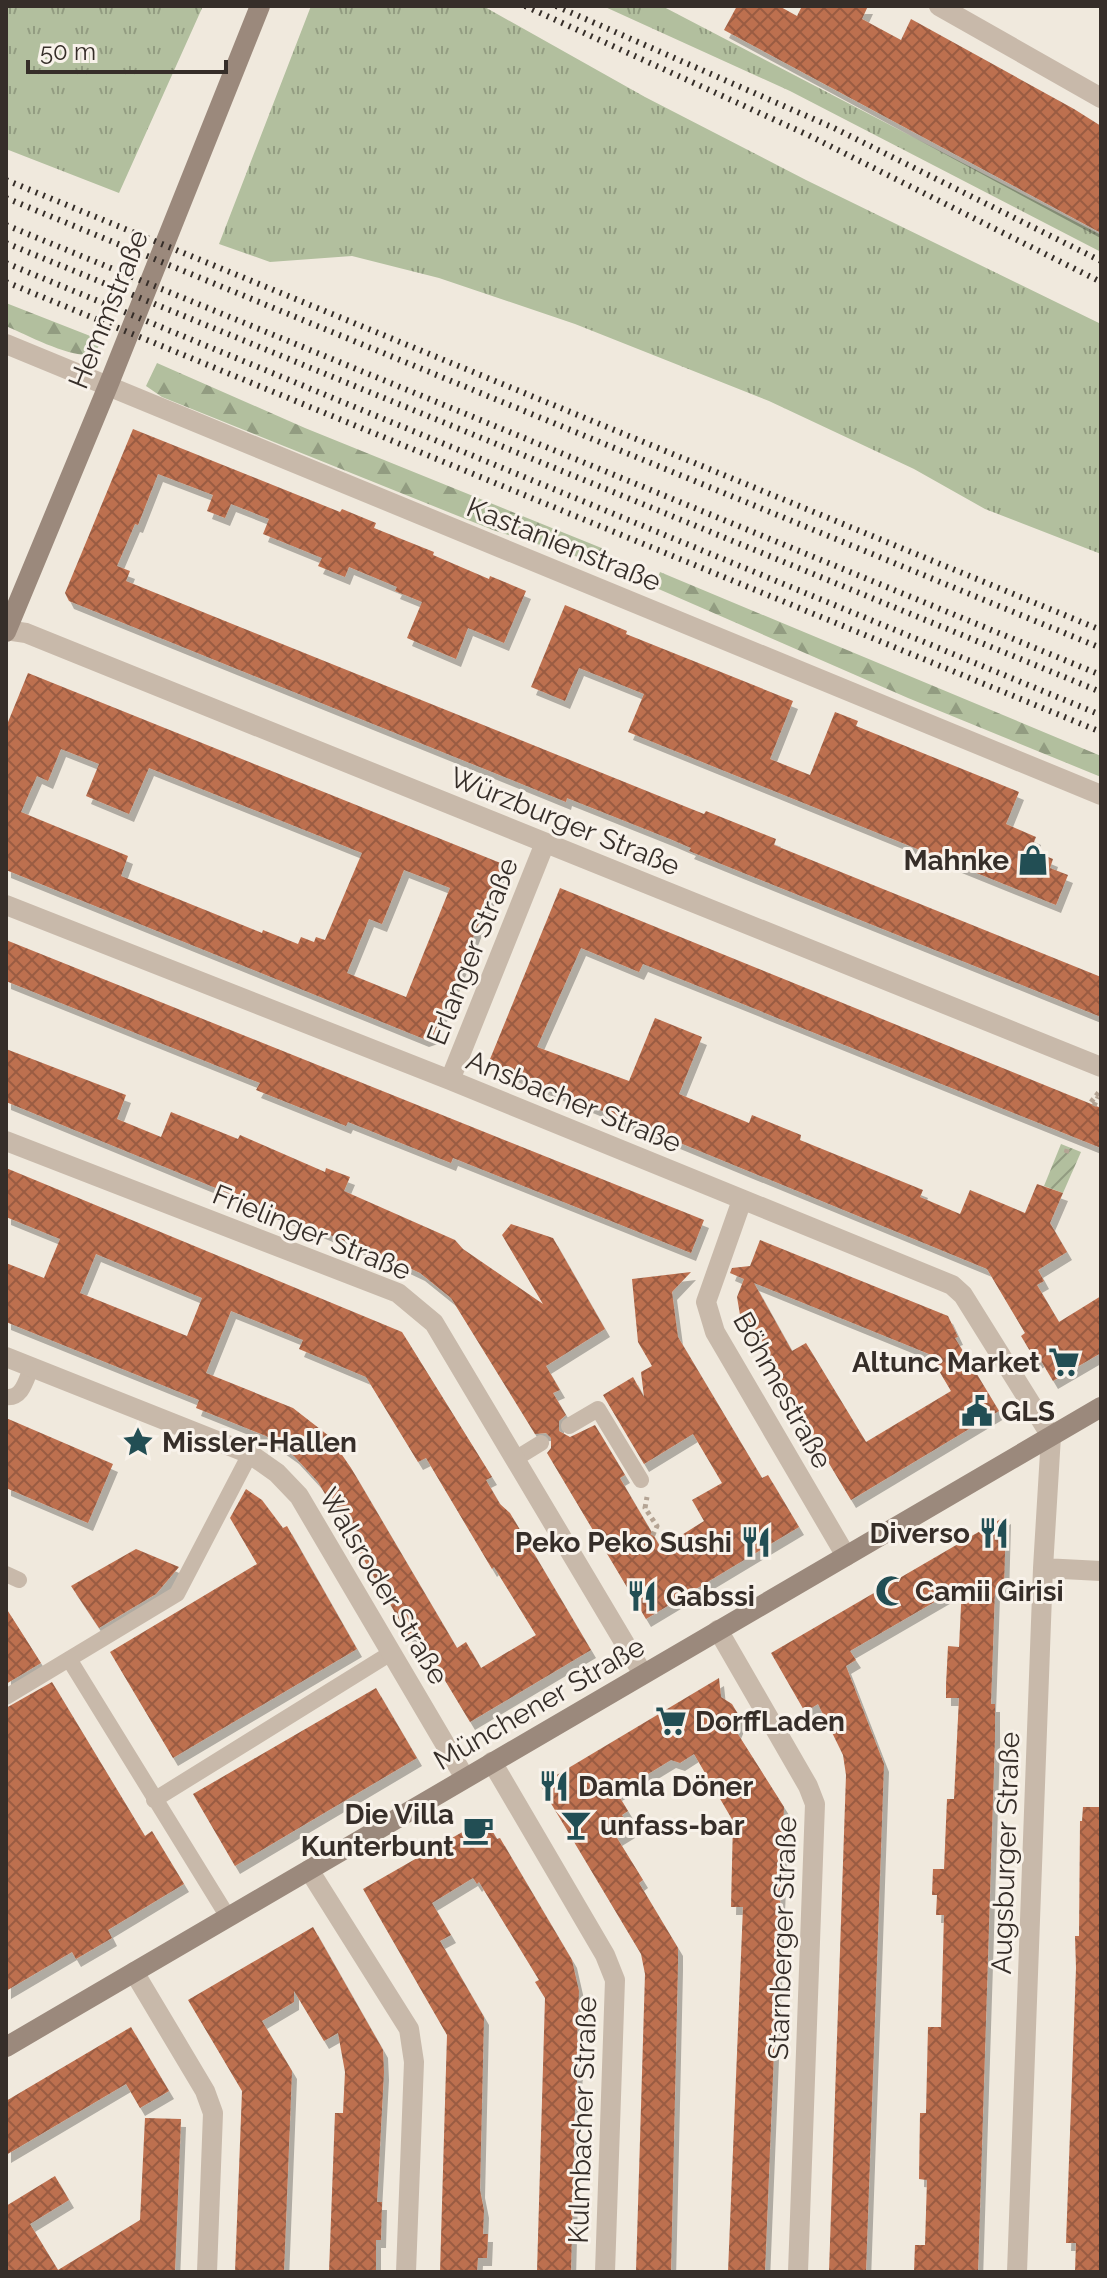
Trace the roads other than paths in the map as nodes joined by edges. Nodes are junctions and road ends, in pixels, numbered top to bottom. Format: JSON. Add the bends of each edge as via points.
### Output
{"nodes":[{"id":1,"x":260,"y":6,"type":"edge"},
{"id":2,"x":939,"y":6,"type":"edge"},
{"id":3,"x":1101,"y":98,"type":"edge"},
{"id":4,"x":6,"y":344,"type":"edge"},
{"id":5,"x":108,"y":386,"type":"junction"},
{"id":6,"x":6,"y":631,"type":"edge"},
{"id":7,"x":1101,"y":795,"type":"edge"},
{"id":8,"x":545,"y":843,"type":"junction"},
{"id":9,"x":6,"y":905,"type":"edge"},
{"id":10,"x":1101,"y":1067,"type":"edge"},
{"id":11,"x":450,"y":1080,"type":"junction"},
{"id":12,"x":6,"y":1141,"type":"edge"},
{"id":13,"x":742,"y":1200,"type":"junction"},
{"id":14,"x":6,"y":1357,"type":"edge"},
{"id":15,"x":32,"y":1366,"type":"junction"},
{"id":16,"x":6,"y":1397,"type":"edge"},
{"id":17,"x":1101,"y":1407,"type":"edge"},
{"id":18,"x":569,"y":1426,"type":"dead end"},
{"id":19,"x":1051,"y":1436,"type":"junction"},
{"id":20,"x":541,"y":1443,"type":"dead end"},
{"id":21,"x":250,"y":1454,"type":"junction"},
{"id":22,"x":515,"y":1459,"type":"junction"},
{"id":23,"x":641,"y":1480,"type":"road end"},
{"id":24,"x":846,"y":1556,"type":"junction"},
{"id":25,"x":1043,"y":1568,"type":"junction"},
{"id":26,"x":1101,"y":1571,"type":"edge"},
{"id":27,"x":718,"y":1630,"type":"junction"},
{"id":28,"x":391,"y":1653,"type":"junction"},
{"id":29,"x":69,"y":1659,"type":"junction"},
{"id":30,"x":643,"y":1674,"type":"junction"},
{"id":31,"x":6,"y":1697,"type":"edge"},
{"id":32,"x":492,"y":1762,"type":"junction"},
{"id":33,"x":465,"y":1778,"type":"junction"},
{"id":34,"x":154,"y":1800,"type":"junction"},
{"id":35,"x":309,"y":1870,"type":"junction"},
{"id":36,"x":228,"y":1917,"type":"junction"},
{"id":37,"x":134,"y":1972,"type":"junction"},
{"id":38,"x":6,"y":2047,"type":"edge"},
{"id":39,"x":207,"y":2272,"type":"edge"},
{"id":40,"x":406,"y":2272,"type":"edge"},
{"id":41,"x":605,"y":2272,"type":"edge"},
{"id":42,"x":798,"y":2272,"type":"edge"},
{"id":43,"x":1017,"y":2272,"type":"edge"}],
"edges":[{"from":1,"to":5,"type":"street","name":"Hemmstraße"},
{"from":2,"to":3,"type":"street"},
{"from":4,"to":5,"type":"street","name":"Kastanienstraße"},
{"from":5,"to":6,"type":"street","name":"Hemmstraße"},
{"from":5,"to":7,"type":"street","name":"Kastanienstraße"},
{"from":6,"to":8,"type":"street","name":"Würzburger Straße","via":[[26,633]]},
{"from":8,"to":10,"type":"street","name":"Würzburger Straße"},
{"from":8,"to":11,"type":"street","name":"Erlanger Straße"},
{"from":9,"to":11,"type":"street","name":"Ansbacher Straße"},
{"from":11,"to":13,"type":"street","name":"Ansbacher Straße"},
{"from":12,"to":22,"type":"street","name":"Frielinger Straße","via":[[398,1293],[434,1323]]},
{"from":13,"to":19,"type":"street","name":"Ansbacher Straße","via":[[952,1285]]},
{"from":13,"to":24,"type":"street","name":"Böhmestraße","via":[[706,1302],[715,1332]]},
{"from":14,"to":15,"type":"street","name":"Walsroder Straße"},
{"from":15,"to":16,"type":"lane","via":[[20,1393]]},
{"from":15,"to":21,"type":"street","name":"Walsroder Straße"},
{"from":17,"to":19,"type":"street","name":"Münchener Straße"},
{"from":18,"to":23,"type":"lane","via":[[598,1409]]},
{"from":19,"to":24,"type":"street","name":"Münchener Straße"},
{"from":19,"to":25,"type":"street","name":"Augsburger Straße"},
{"from":20,"to":22,"type":"lane"},
{"from":21,"to":28,"type":"street","name":"Walsroder Straße","via":[[299,1496]]},
{"from":21,"to":29,"type":"lane","via":[[177,1594]]},
{"from":22,"to":30,"type":"street","name":"Frielinger Straße"},
{"from":24,"to":27,"type":"street","name":"Münchener Straße"},
{"from":25,"to":26,"type":"street"},
{"from":25,"to":43,"type":"street","name":"Augsburger Straße"},
{"from":27,"to":30,"type":"street","name":"Münchener Straße"},
{"from":27,"to":42,"type":"street","name":"Starnberger Straße","via":[[815,1804]]},
{"from":28,"to":33,"type":"street","name":"Walsroder Straße"},
{"from":28,"to":34,"type":"lane"},
{"from":29,"to":31,"type":"lane"},
{"from":29,"to":34,"type":"lane"},
{"from":30,"to":32,"type":"street","name":"Münchener Straße"},
{"from":32,"to":33,"type":"street","name":"Münchener Straße"},
{"from":32,"to":41,"type":"street","name":"Kulmbacher Straße","via":[[615,1980]]},
{"from":33,"to":35,"type":"street","name":"Münchener Straße"},
{"from":34,"to":36,"type":"lane"},
{"from":35,"to":36,"type":"street","name":"Münchener Straße"},
{"from":35,"to":40,"type":"street","via":[[409,2029],[414,2062]]},
{"from":36,"to":37,"type":"street","name":"Münchener Straße"},
{"from":37,"to":38,"type":"street","name":"Münchener Straße"},
{"from":37,"to":39,"type":"street","via":[[213,2113]]}]}
